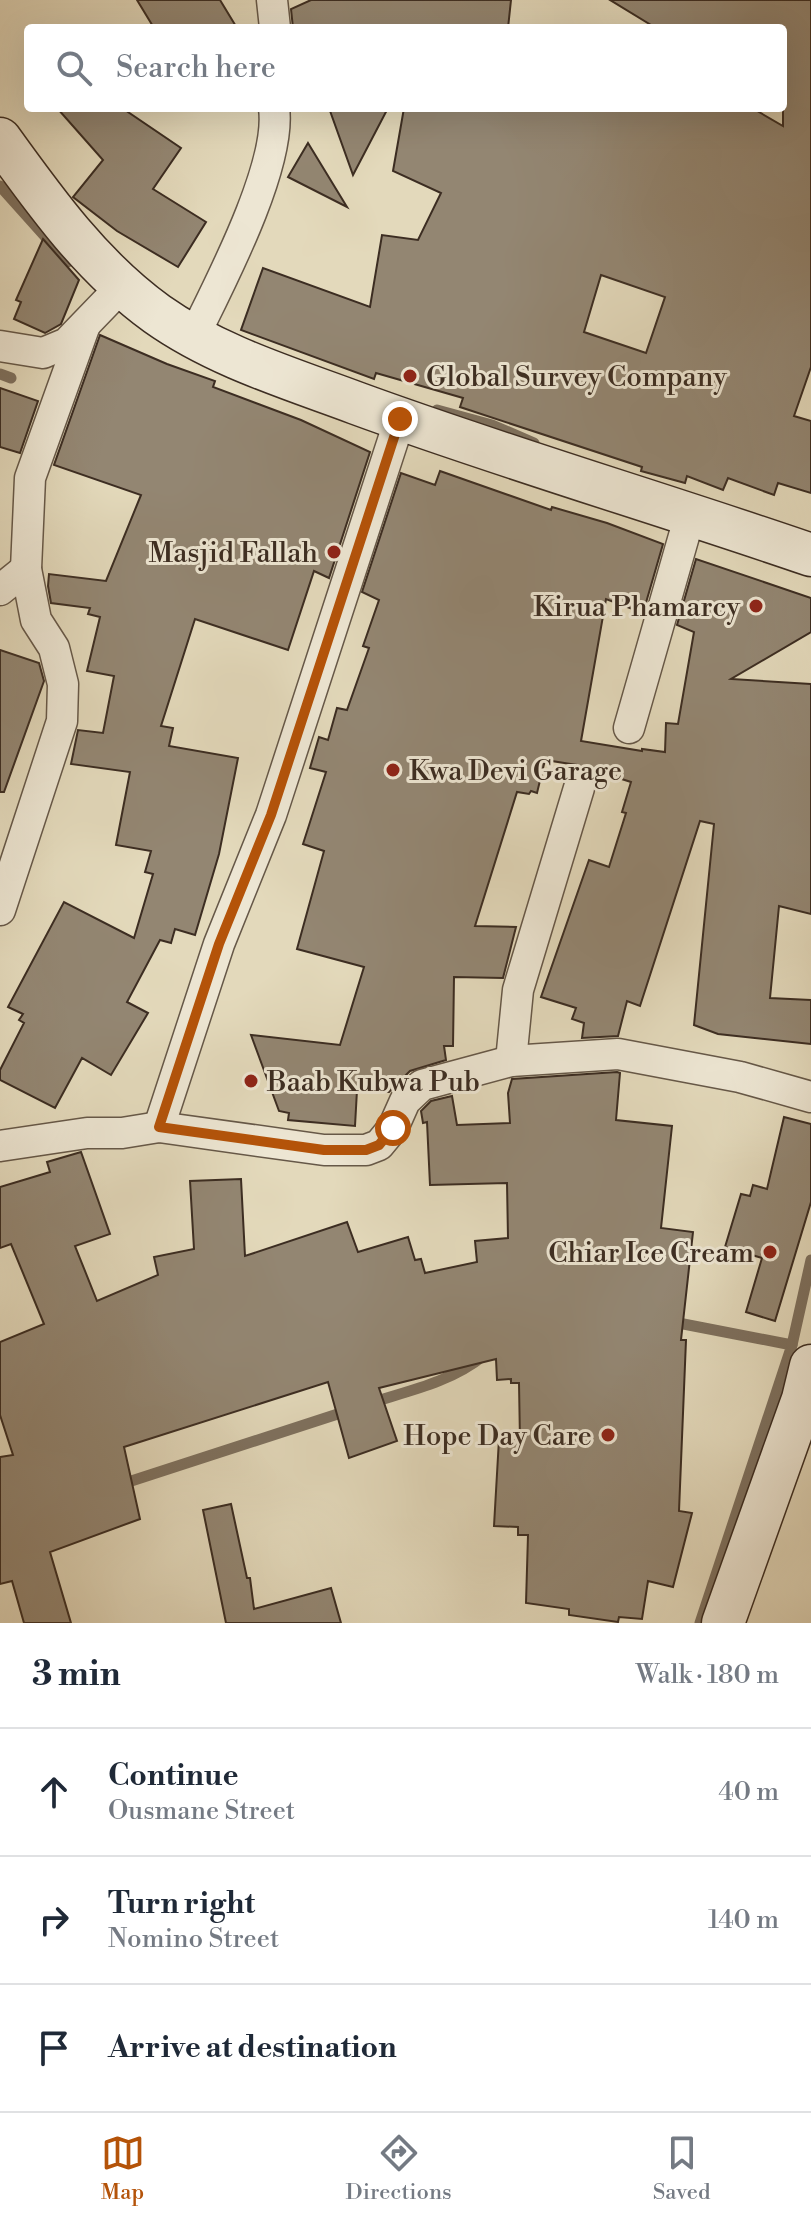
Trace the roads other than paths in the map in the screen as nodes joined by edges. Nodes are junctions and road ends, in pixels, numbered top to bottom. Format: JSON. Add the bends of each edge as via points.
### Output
{"nodes":[{"id":1,"x":272,"y":0,"type":"edge"},
{"id":2,"x":275,"y":24,"type":"edge"},
{"id":3,"x":274,"y":112,"type":"edge"},
{"id":4,"x":0,"y":139,"type":"edge"},
{"id":5,"x":122,"y":286,"type":"junction"},
{"id":6,"x":85,"y":325,"type":"junction"},
{"id":7,"x":194,"y":336,"type":"junction"},
{"id":8,"x":0,"y":346,"type":"edge"},
{"id":9,"x":400,"y":419,"type":"junction"},
{"id":10,"x":690,"y":515,"type":"junction"},
{"id":11,"x":811,"y":555,"type":"edge"},
{"id":12,"x":26,"y":569,"type":"junction"},
{"id":13,"x":0,"y":590,"type":"edge"},
{"id":14,"x":629,"y":728,"type":"dead end"},
{"id":15,"x":579,"y":788,"type":"dead end"},
{"id":16,"x":0,"y":910,"type":"edge"},
{"id":17,"x":511,"y":1061,"type":"junction"},
{"id":18,"x":811,"y":1097,"type":"edge"},
{"id":19,"x":159,"y":1127,"type":"junction"},
{"id":20,"x":0,"y":1146,"type":"edge"},
{"id":21,"x":811,"y":1366,"type":"edge"},
{"id":22,"x":723,"y":1623,"type":"edge"}],
"edges":[{"from":1,"to":2,"type":"street"},
{"from":3,"to":7,"type":"street","via":[[270,153],[257,199]]},
{"from":4,"to":5,"type":"street","via":[[55,217]]},
{"from":5,"to":6,"type":"street"},
{"from":5,"to":7,"type":"street"},
{"from":6,"to":8,"type":"street","via":[[67,343],[43,353]]},
{"from":6,"to":12,"type":"street","via":[[30,478]]},
{"from":7,"to":9,"type":"street","via":[[253,365]]},
{"from":9,"to":10,"type":"street"},
{"from":9,"to":19,"type":"street","via":[[271,815],[219,944]]},
{"from":10,"to":11,"type":"street"},
{"from":10,"to":14,"type":"street"},
{"from":12,"to":13,"type":"street"},
{"from":12,"to":16,"type":"street","via":[[36,620],[54,648],[63,684],[62,721]]},
{"from":15,"to":17,"type":"street","via":[[518,990]]},
{"from":17,"to":18,"type":"street","via":[[618,1054],[740,1077]]},
{"from":17,"to":19,"type":"street","via":[[422,1085],[405,1101],[379,1145],[366,1150],[324,1150]]},
{"from":19,"to":20,"type":"street"},
{"from":21,"to":22,"type":"street"}]}
